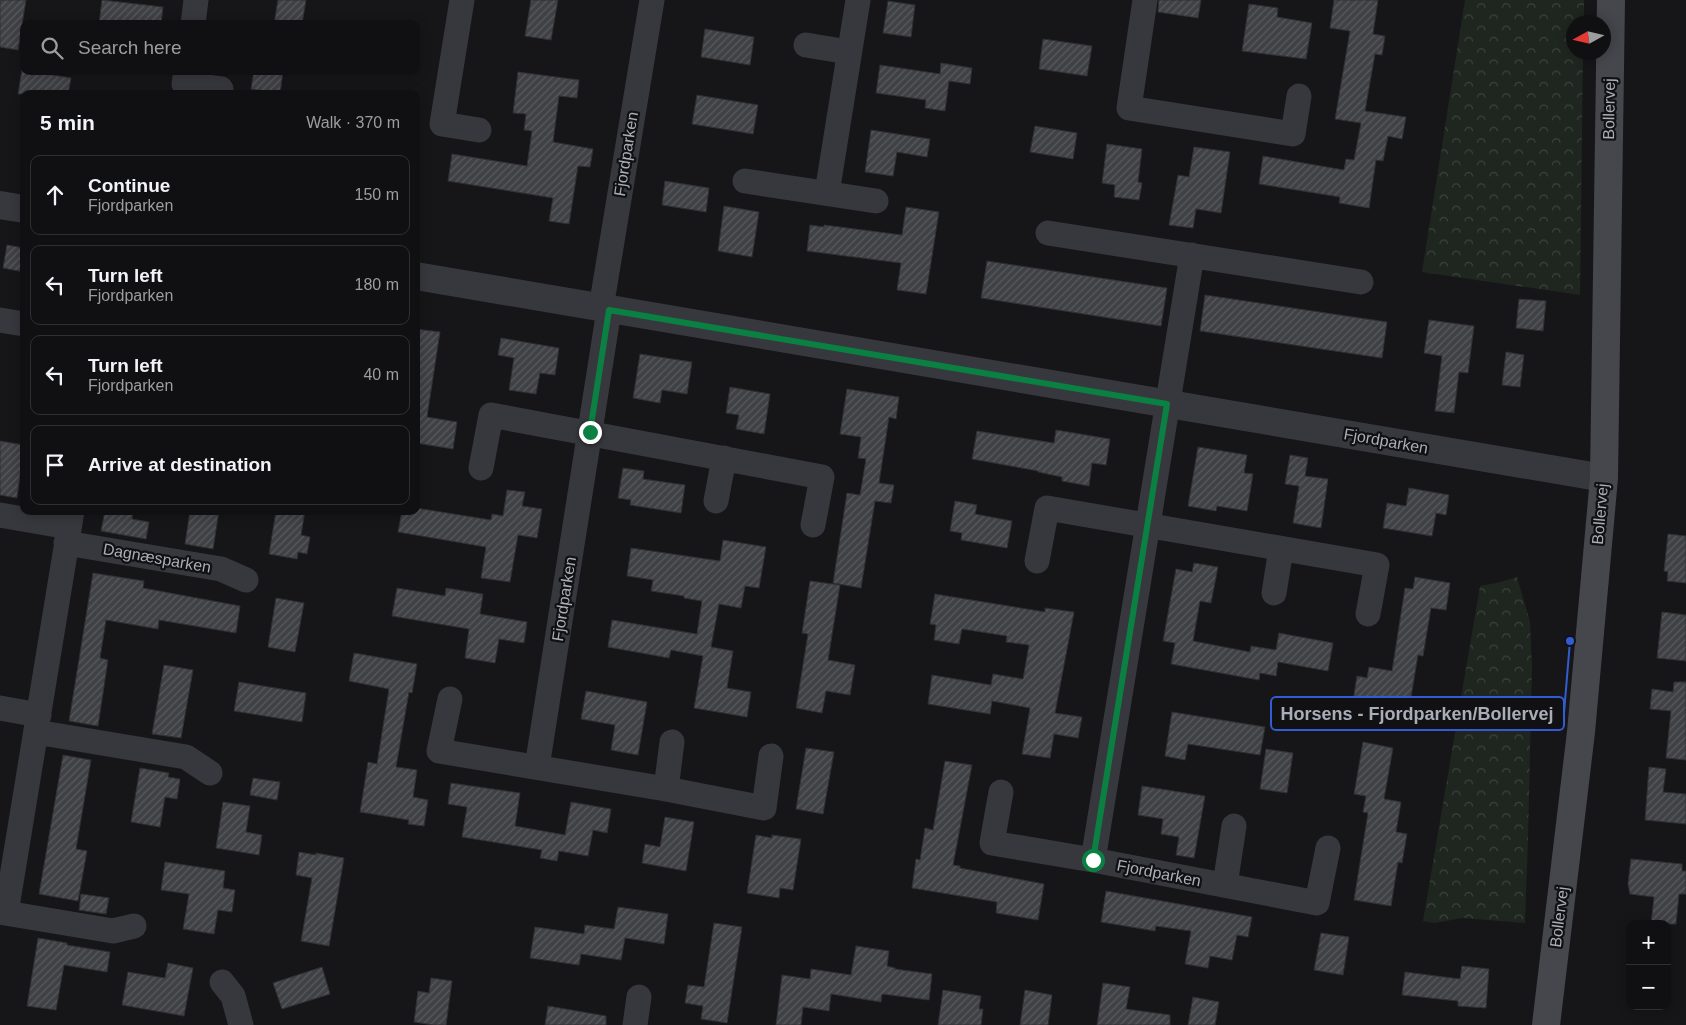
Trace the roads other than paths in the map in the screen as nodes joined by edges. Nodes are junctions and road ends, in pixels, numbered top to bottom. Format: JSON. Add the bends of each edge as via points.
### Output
{"nodes":[{"id":1,"x":196,"y":0,"type":"edge"},
{"id":2,"x":462,"y":0,"type":"edge"},
{"id":3,"x":652,"y":0,"type":"edge"},
{"id":4,"x":858,"y":0,"type":"edge"},
{"id":5,"x":1145,"y":0,"type":"edge"},
{"id":6,"x":1611,"y":0,"type":"edge"},
{"id":7,"x":194,"y":20,"type":"edge"},
{"id":8,"x":806,"y":45,"type":"dead end"},
{"id":9,"x":848,"y":52,"type":"junction"},
{"id":10,"x":185,"y":75,"type":"edge"},
{"id":11,"x":221,"y":89,"type":"dead end"},
{"id":12,"x":1299,"y":96,"type":"dead end"},
{"id":13,"x":479,"y":130,"type":"dead end"},
{"id":14,"x":745,"y":181,"type":"dead end"},
{"id":15,"x":827,"y":193,"type":"junction"},
{"id":16,"x":876,"y":201,"type":"dead end"},
{"id":17,"x":0,"y":205,"type":"edge"},
{"id":18,"x":20,"y":208,"type":"edge"},
{"id":19,"x":1048,"y":233,"type":"dead end"},
{"id":20,"x":1192,"y":255,"type":"junction"},
{"id":21,"x":420,"y":277,"type":"edge"},
{"id":22,"x":1361,"y":282,"type":"dead end"},
{"id":23,"x":605,"y":309,"type":"junction"},
{"id":24,"x":0,"y":320,"type":"edge"},
{"id":25,"x":20,"y":323,"type":"edge"},
{"id":26,"x":1167,"y":404,"type":"junction"},
{"id":27,"x":590,"y":432,"type":"junction"},
{"id":28,"x":724,"y":458,"type":"junction"},
{"id":29,"x":481,"y":468,"type":"dead end"},
{"id":30,"x":1604,"y":478,"type":"junction"},
{"id":31,"x":716,"y":501,"type":"dead end"},
{"id":32,"x":0,"y":515,"type":"edge"},
{"id":33,"x":813,"y":525,"type":"dead end"},
{"id":34,"x":1147,"y":526,"type":"junction"},
{"id":35,"x":69,"y":527,"type":"edge"},
{"id":36,"x":1281,"y":549,"type":"junction"},
{"id":37,"x":1038,"y":561,"type":"dead end"},
{"id":38,"x":246,"y":580,"type":"dead end"},
{"id":39,"x":1274,"y":593,"type":"dead end"},
{"id":40,"x":1368,"y":614,"type":"dead end"},
{"id":41,"x":450,"y":699,"type":"dead end"},
{"id":42,"x":0,"y":708,"type":"edge"},
{"id":43,"x":37,"y":724,"type":"junction"},
{"id":44,"x":672,"y":742,"type":"dead end"},
{"id":45,"x":771,"y":756,"type":"dead end"},
{"id":46,"x":537,"y":767,"type":"junction"},
{"id":47,"x":210,"y":772,"type":"dead end"},
{"id":48,"x":666,"y":789,"type":"junction"},
{"id":49,"x":1001,"y":792,"type":"dead end"},
{"id":50,"x":1234,"y":826,"type":"dead end"},
{"id":51,"x":1328,"y":848,"type":"dead end"},
{"id":52,"x":1093,"y":860,"type":"junction"},
{"id":53,"x":1225,"y":885,"type":"junction"},
{"id":54,"x":3,"y":912,"type":"edge"},
{"id":55,"x":134,"y":926,"type":"dead end"},
{"id":56,"x":222,"y":982,"type":"dead end"},
{"id":57,"x":640,"y":997,"type":"dead end"},
{"id":58,"x":241,"y":1025,"type":"edge"},
{"id":59,"x":635,"y":1025,"type":"edge"},
{"id":60,"x":1546,"y":1025,"type":"edge"}],
"edges":[{"from":1,"to":7,"type":"street"},
{"from":2,"to":13,"type":"street","via":[[442,124]]},
{"from":3,"to":23,"type":"street","name":"Fjordparken"},
{"from":4,"to":9,"type":"street"},
{"from":5,"to":12,"type":"street","via":[[1129,108],[1293,134]]},
{"from":6,"to":30,"type":"main road","name":"Bollervej"},
{"from":8,"to":9,"type":"street"},
{"from":9,"to":15,"type":"street"},
{"from":10,"to":11,"type":"street","via":[[184,84]]},
{"from":14,"to":15,"type":"street"},
{"from":15,"to":16,"type":"street"},
{"from":17,"to":18,"type":"street"},
{"from":19,"to":20,"type":"street"},
{"from":20,"to":22,"type":"street"},
{"from":20,"to":26,"type":"street"},
{"from":21,"to":23,"type":"street","name":"Fjordparken"},
{"from":23,"to":26,"type":"street","name":"Fjordparken"},
{"from":23,"to":27,"type":"street","name":"Fjordparken"},
{"from":24,"to":25,"type":"street"},
{"from":26,"to":30,"type":"street","name":"Fjordparken"},
{"from":26,"to":34,"type":"street"},
{"from":27,"to":28,"type":"street"},
{"from":27,"to":29,"type":"street","via":[[491,414]]},
{"from":27,"to":46,"type":"street","name":"Fjordparken"},
{"from":28,"to":31,"type":"street"},
{"from":28,"to":33,"type":"street","via":[[822,477]]},
{"from":30,"to":60,"type":"main road","name":"Bollervej","via":[[1581,732]]},
{"from":32,"to":35,"type":"street","name":"Dagnæsparken"},
{"from":34,"to":36,"type":"street"},
{"from":34,"to":37,"type":"street","via":[[1047,508]]},
{"from":34,"to":52,"type":"street"},
{"from":35,"to":38,"type":"street","name":"Dagnæsparken","via":[[221,569]]},
{"from":35,"to":43,"type":"street"},
{"from":36,"to":39,"type":"street"},
{"from":36,"to":40,"type":"street","via":[[1377,565]]},
{"from":41,"to":46,"type":"street","via":[[439,751]]},
{"from":42,"to":43,"type":"street"},
{"from":43,"to":47,"type":"street","via":[[186,757]]},
{"from":43,"to":54,"type":"street"},
{"from":44,"to":48,"type":"street"},
{"from":45,"to":48,"type":"street","via":[[764,808]]},
{"from":46,"to":48,"type":"street"},
{"from":49,"to":52,"type":"street","name":"Fjordparken","via":[[992,843]]},
{"from":50,"to":53,"type":"street","name":"Fjordparken"},
{"from":51,"to":53,"type":"street","name":"Fjordparken","via":[[1317,903]]},
{"from":52,"to":53,"type":"street","name":"Fjordparken"},
{"from":54,"to":55,"type":"street","via":[[113,931]]},
{"from":56,"to":58,"type":"street","via":[[232,996]]},
{"from":57,"to":59,"type":"street"}]}
